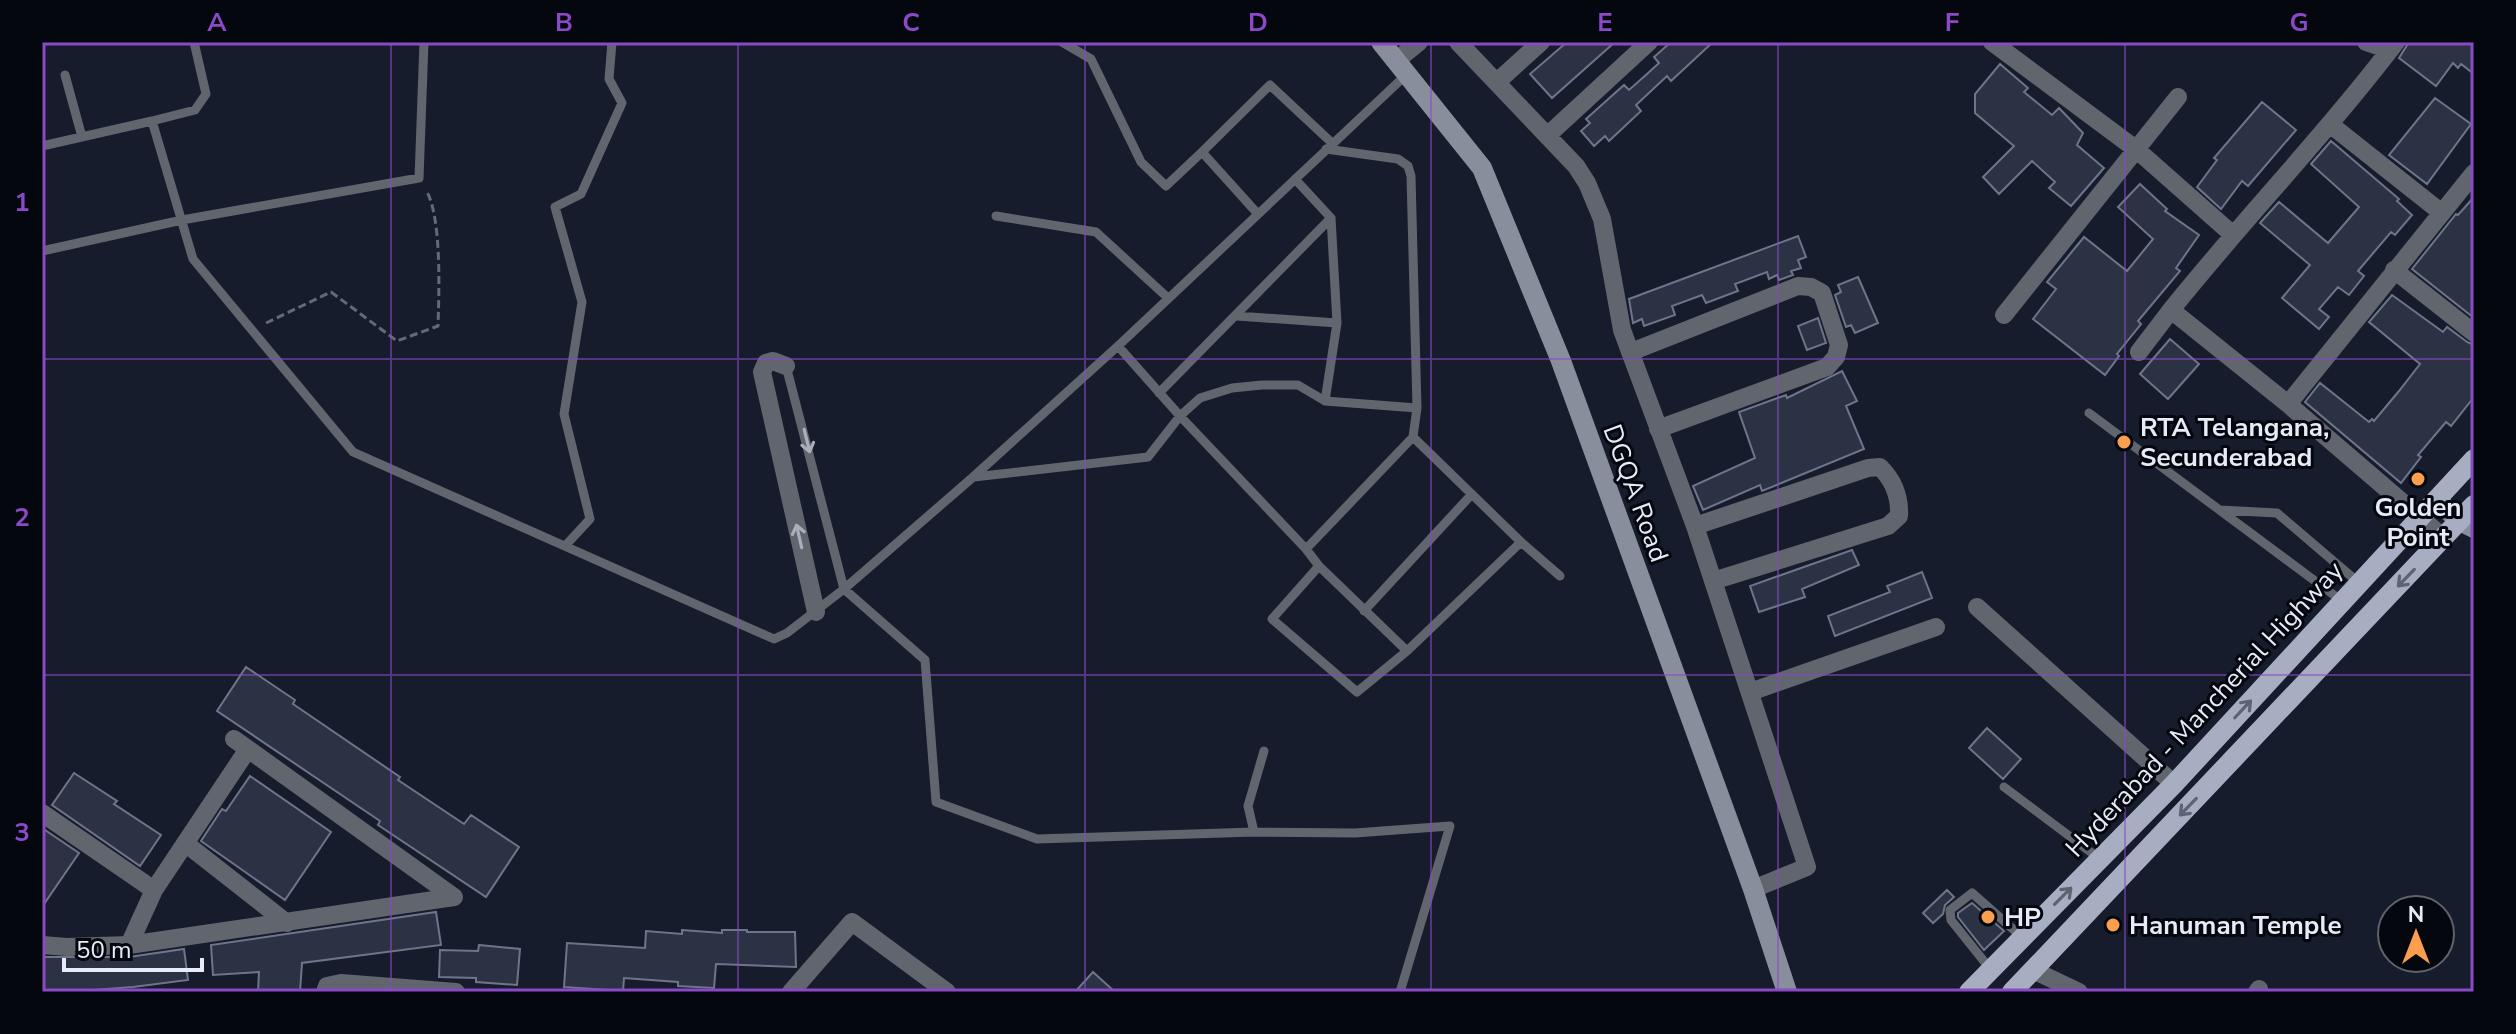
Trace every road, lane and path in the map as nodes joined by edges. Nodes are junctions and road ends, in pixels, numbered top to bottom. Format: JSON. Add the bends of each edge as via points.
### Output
{"nodes":[{"id":1,"x":194,"y":42,"type":"edge"},
{"id":2,"x":424,"y":42,"type":"edge"},
{"id":3,"x":612,"y":42,"type":"edge"},
{"id":4,"x":1062,"y":42,"type":"edge"},
{"id":5,"x":1381,"y":42,"type":"edge"},
{"id":6,"x":1419,"y":42,"type":"edge"},
{"id":7,"x":1458,"y":42,"type":"edge"},
{"id":8,"x":1541,"y":42,"type":"edge"},
{"id":9,"x":1649,"y":42,"type":"edge"},
{"id":10,"x":1992,"y":42,"type":"edge"},
{"id":11,"x":2366,"y":42,"type":"edge"},
{"id":12,"x":2393,"y":46,"type":"edge"},
{"id":13,"x":1402,"y":67,"type":"junction"},
{"id":14,"x":65,"y":75,"type":"dead end"},
{"id":15,"x":1498,"y":81,"type":"junction"},
{"id":16,"x":2178,"y":97,"type":"dead end"},
{"id":17,"x":152,"y":121,"type":"junction"},
{"id":18,"x":2331,"y":125,"type":"junction"},
{"id":19,"x":1548,"y":135,"type":"junction"},
{"id":20,"x":82,"y":137,"type":"junction"},
{"id":21,"x":42,"y":146,"type":"edge"},
{"id":22,"x":1329,"y":146,"type":"junction"},
{"id":23,"x":2137,"y":150,"type":"junction"},
{"id":24,"x":1202,"y":152,"type":"junction"},
{"id":25,"x":2474,"y":173,"type":"edge"},
{"id":26,"x":419,"y":178,"type":"junction"},
{"id":27,"x":1295,"y":179,"type":"junction"},
{"id":28,"x":1257,"y":213,"type":"junction"},
{"id":29,"x":2442,"y":213,"type":"junction"},
{"id":30,"x":996,"y":216,"type":"dead end"},
{"id":31,"x":1331,"y":218,"type":"junction"},
{"id":32,"x":182,"y":220,"type":"junction"},
{"id":33,"x":2232,"y":234,"type":"junction"},
{"id":34,"x":42,"y":251,"type":"edge"},
{"id":35,"x":2394,"y":270,"type":"junction"},
{"id":36,"x":1168,"y":298,"type":"junction"},
{"id":37,"x":2171,"y":310,"type":"junction"},
{"id":38,"x":2004,"y":315,"type":"dead end"},
{"id":39,"x":1237,"y":316,"type":"junction"},
{"id":40,"x":1337,"y":323,"type":"junction"},
{"id":41,"x":251,"y":330,"type":"junction"},
{"id":42,"x":2474,"y":333,"type":"edge"},
{"id":43,"x":1118,"y":346,"type":"junction"},
{"id":44,"x":1631,"y":352,"type":"junction"},
{"id":45,"x":2139,"y":352,"type":"dead end"},
{"id":46,"x":786,"y":366,"type":"joint"},
{"id":47,"x":1159,"y":393,"type":"junction"},
{"id":48,"x":1325,"y":401,"type":"junction"},
{"id":49,"x":2288,"y":404,"type":"junction"},
{"id":50,"x":1417,"y":408,"type":"junction"},
{"id":51,"x":2089,"y":413,"type":"dead end"},
{"id":52,"x":1180,"y":416,"type":"junction"},
{"id":53,"x":1658,"y":429,"type":"junction"},
{"id":54,"x":1413,"y":437,"type":"junction"},
{"id":55,"x":2474,"y":459,"type":"edge"},
{"id":56,"x":972,"y":478,"type":"junction"},
{"id":57,"x":1472,"y":494,"type":"junction"},
{"id":58,"x":2436,"y":500,"type":"junction"},
{"id":59,"x":2474,"y":505,"type":"edge"},
{"id":60,"x":2219,"y":510,"type":"junction"},
{"id":61,"x":2420,"y":517,"type":"junction"},
{"id":62,"x":2467,"y":525,"type":"edge"},
{"id":63,"x":1695,"y":526,"type":"junction"},
{"id":64,"x":2444,"y":538,"type":"junction"},
{"id":65,"x":1521,"y":542,"type":"junction"},
{"id":66,"x":565,"y":546,"type":"junction"},
{"id":67,"x":1306,"y":549,"type":"junction"},
{"id":68,"x":1319,"y":566,"type":"junction"},
{"id":69,"x":1560,"y":576,"type":"dead end"},
{"id":70,"x":1713,"y":581,"type":"junction"},
{"id":71,"x":2359,"y":583,"type":"junction"},
{"id":72,"x":844,"y":589,"type":"junction"},
{"id":73,"x":2342,"y":601,"type":"junction"},
{"id":74,"x":1977,"y":607,"type":"dead end"},
{"id":75,"x":1364,"y":611,"type":"junction"},
{"id":76,"x":816,"y":612,"type":"junction"},
{"id":77,"x":1936,"y":627,"type":"dead end"},
{"id":78,"x":1407,"y":651,"type":"junction"},
{"id":79,"x":1750,"y":692,"type":"junction"},
{"id":80,"x":1264,"y":751,"type":"dead end"},
{"id":81,"x":2174,"y":784,"type":"junction"},
{"id":82,"x":2004,"y":787,"type":"dead end"},
{"id":83,"x":42,"y":813,"type":"edge"},
{"id":84,"x":1254,"y":832,"type":"junction"},
{"id":85,"x":185,"y":843,"type":"junction"},
{"id":86,"x":2100,"y":859,"type":"junction"},
{"id":87,"x":1753,"y":889,"type":"junction"},
{"id":88,"x":154,"y":890,"type":"junction"},
{"id":89,"x":287,"y":923,"type":"junction"},
{"id":90,"x":2022,"y":937,"type":"junction"},
{"id":91,"x":42,"y":945,"type":"edge"},
{"id":92,"x":129,"y":945,"type":"junction"},
{"id":93,"x":1991,"y":970,"type":"junction"},
{"id":94,"x":2033,"y":970,"type":"junction"},
{"id":95,"x":325,"y":992,"type":"edge"},
{"id":96,"x":456,"y":992,"type":"edge"},
{"id":97,"x":791,"y":992,"type":"edge"},
{"id":98,"x":947,"y":992,"type":"edge"},
{"id":99,"x":1400,"y":992,"type":"edge"},
{"id":100,"x":1787,"y":992,"type":"edge"},
{"id":101,"x":1969,"y":992,"type":"edge"},
{"id":102,"x":2012,"y":992,"type":"edge"},
{"id":103,"x":2079,"y":992,"type":"edge"}],
"edges":[{"from":1,"to":17,"type":"lane","via":[[206,94],[195,110]]},
{"from":2,"to":26,"type":"lane"},
{"from":3,"to":66,"type":"lane","via":[[609,79],[622,103],[581,194],[555,207],[582,302],[564,414],[590,519]]},
{"from":4,"to":24,"type":"lane","via":[[1091,59],[1141,162],[1166,186]]},
{"from":5,"to":13,"type":"main road","name":"DGQA Road"},
{"from":6,"to":13,"type":"street"},
{"from":7,"to":15,"type":"street"},
{"from":8,"to":15,"type":"street"},
{"from":9,"to":19,"type":"street"},
{"from":10,"to":23,"type":"street"},
{"from":11,"to":12,"type":"street"},
{"from":12,"to":18,"type":"street"},
{"from":13,"to":22,"type":"lane"},
{"from":13,"to":87,"type":"main road","name":"DGQA Road","via":[[1482,168],[1561,361]]},
{"from":14,"to":20,"type":"lane"},
{"from":15,"to":19,"type":"street"},
{"from":16,"to":23,"type":"street"},
{"from":17,"to":20,"type":"lane"},
{"from":17,"to":32,"type":"lane"},
{"from":18,"to":29,"type":"street"},
{"from":18,"to":33,"type":"street"},
{"from":19,"to":44,"type":"street","via":[[1593,195]]},
{"from":20,"to":21,"type":"lane"},
{"from":22,"to":24,"type":"lane","via":[[1270,85]]},
{"from":22,"to":27,"type":"lane"},
{"from":22,"to":50,"type":"lane","via":[[1398,159],[1408,166]]},
{"from":23,"to":33,"type":"street"},
{"from":23,"to":38,"type":"street"},
{"from":24,"to":28,"type":"lane"},
{"from":25,"to":29,"type":"street"},
{"from":26,"to":32,"type":"lane"},
{"from":26,"to":41,"type":"path","via":[[434,203],[438,326],[397,341],[331,292]]},
{"from":27,"to":28,"type":"lane"},
{"from":27,"to":31,"type":"lane"},
{"from":28,"to":36,"type":"lane"},
{"from":29,"to":35,"type":"street"},
{"from":30,"to":36,"type":"lane","via":[[1096,232]]},
{"from":31,"to":39,"type":"lane"},
{"from":31,"to":40,"type":"lane"},
{"from":32,"to":34,"type":"lane"},
{"from":32,"to":41,"type":"lane","via":[[193,259]]},
{"from":33,"to":37,"type":"street"},
{"from":35,"to":42,"type":"street"},
{"from":35,"to":49,"type":"street"},
{"from":36,"to":43,"type":"lane"},
{"from":37,"to":45,"type":"street"},
{"from":37,"to":49,"type":"street"},
{"from":39,"to":40,"type":"lane"},
{"from":39,"to":47,"type":"lane"},
{"from":40,"to":48,"type":"lane"},
{"from":41,"to":66,"type":"lane","via":[[353,452]]},
{"from":43,"to":47,"type":"lane"},
{"from":43,"to":56,"type":"lane"},
{"from":44,"to":53,"type":"street"},
{"from":44,"to":53,"type":"street","via":[[1798,286],[1822,293],[1839,345],[1827,367]]},
{"from":46,"to":72,"type":"lane","one_way":true},
{"from":76,"to":46,"type":"street","one_way":true,"via":[[762,372],[773,361]]},
{"from":47,"to":52,"type":"lane"},
{"from":48,"to":50,"type":"lane"},
{"from":48,"to":52,"type":"lane","via":[[1298,385],[1232,388],[1200,398]]},
{"from":49,"to":61,"type":"street"},
{"from":50,"to":54,"type":"lane"},
{"from":51,"to":60,"type":"lane"},
{"from":52,"to":56,"type":"lane","via":[[1148,457]]},
{"from":52,"to":67,"type":"lane"},
{"from":53,"to":63,"type":"street"},
{"from":54,"to":57,"type":"lane"},
{"from":54,"to":67,"type":"lane"},
{"from":55,"to":58,"type":"main road","name":"Hyderabad - Mancherial Highway"},
{"from":56,"to":72,"type":"lane"},
{"from":57,"to":65,"type":"lane"},
{"from":57,"to":75,"type":"lane"},
{"from":58,"to":61,"type":"main road","name":"Hyderabad - Mancherial Highway"},
{"from":58,"to":62,"type":"main road"},
{"from":59,"to":62,"type":"main road","name":"Hyderabad - Mancherial Highway"},
{"from":60,"to":71,"type":"lane","via":[[2277,513]]},
{"from":60,"to":73,"type":"lane"},
{"from":61,"to":64,"type":"street"},
{"from":61,"to":71,"type":"main road","name":"Hyderabad - Mancherial Highway"},
{"from":62,"to":64,"type":"main road","name":"Hyderabad - Mancherial Highway"},
{"from":63,"to":70,"type":"street"},
{"from":63,"to":70,"type":"street","via":[[1868,468],[1880,467],[1890,477],[1900,504],[1899,516],[1888,526]]},
{"from":64,"to":94,"type":"main road","name":"Hyderabad - Mancherial Highway","one_way":true},
{"from":65,"to":69,"type":"lane"},
{"from":65,"to":78,"type":"lane"},
{"from":66,"to":76,"type":"lane","via":[[774,639]]},
{"from":67,"to":68,"type":"lane"},
{"from":68,"to":75,"type":"lane"},
{"from":68,"to":78,"type":"lane","via":[[1272,619],[1357,692]]},
{"from":70,"to":79,"type":"street"},
{"from":71,"to":73,"type":"main road","name":"Hyderabad - Mancherial Highway"},
{"from":72,"to":76,"type":"lane"},
{"from":72,"to":84,"type":"lane","via":[[925,660],[936,802],[1037,839]]},
{"from":81,"to":73,"type":"main road","name":"Hyderabad - Mancherial Highway","one_way":true},
{"from":74,"to":81,"type":"street"},
{"from":75,"to":78,"type":"lane"},
{"from":77,"to":79,"type":"street"},
{"from":79,"to":87,"type":"street","via":[[1807,867]]},
{"from":80,"to":84,"type":"lane","via":[[1248,806]]},
{"from":81,"to":86,"type":"main road","name":"Hyderabad - Mancherial Highway"},
{"from":82,"to":86,"type":"lane"},
{"from":83,"to":88,"type":"street"},
{"from":84,"to":99,"type":"lane","via":[[1355,833],[1450,826]]},
{"from":85,"to":88,"type":"street"},
{"from":85,"to":89,"type":"street"},
{"from":85,"to":89,"type":"street","via":[[241,744],[454,897]]},
{"from":90,"to":86,"type":"main road","name":"Hyderabad - Mancherial Highway","one_way":true},
{"from":87,"to":100,"type":"main road","name":"DGQA Road"},
{"from":88,"to":92,"type":"street"},
{"from":89,"to":92,"type":"street"},
{"from":90,"to":93,"type":"main road","name":"Hyderabad - Mancherial Highway"},
{"from":90,"to":93,"type":"lane","via":[[1972,893],[1950,910],[1951,920]]},
{"from":91,"to":92,"type":"street"},
{"from":93,"to":101,"type":"main road","name":"Hyderabad - Mancherial Highway"},
{"from":94,"to":102,"type":"main road","name":"Hyderabad - Mancherial Highway"},
{"from":94,"to":103,"type":"street"},
{"from":95,"to":96,"type":"street","via":[[327,986],[341,983]]},
{"from":97,"to":98,"type":"street","via":[[852,922]]}]}
